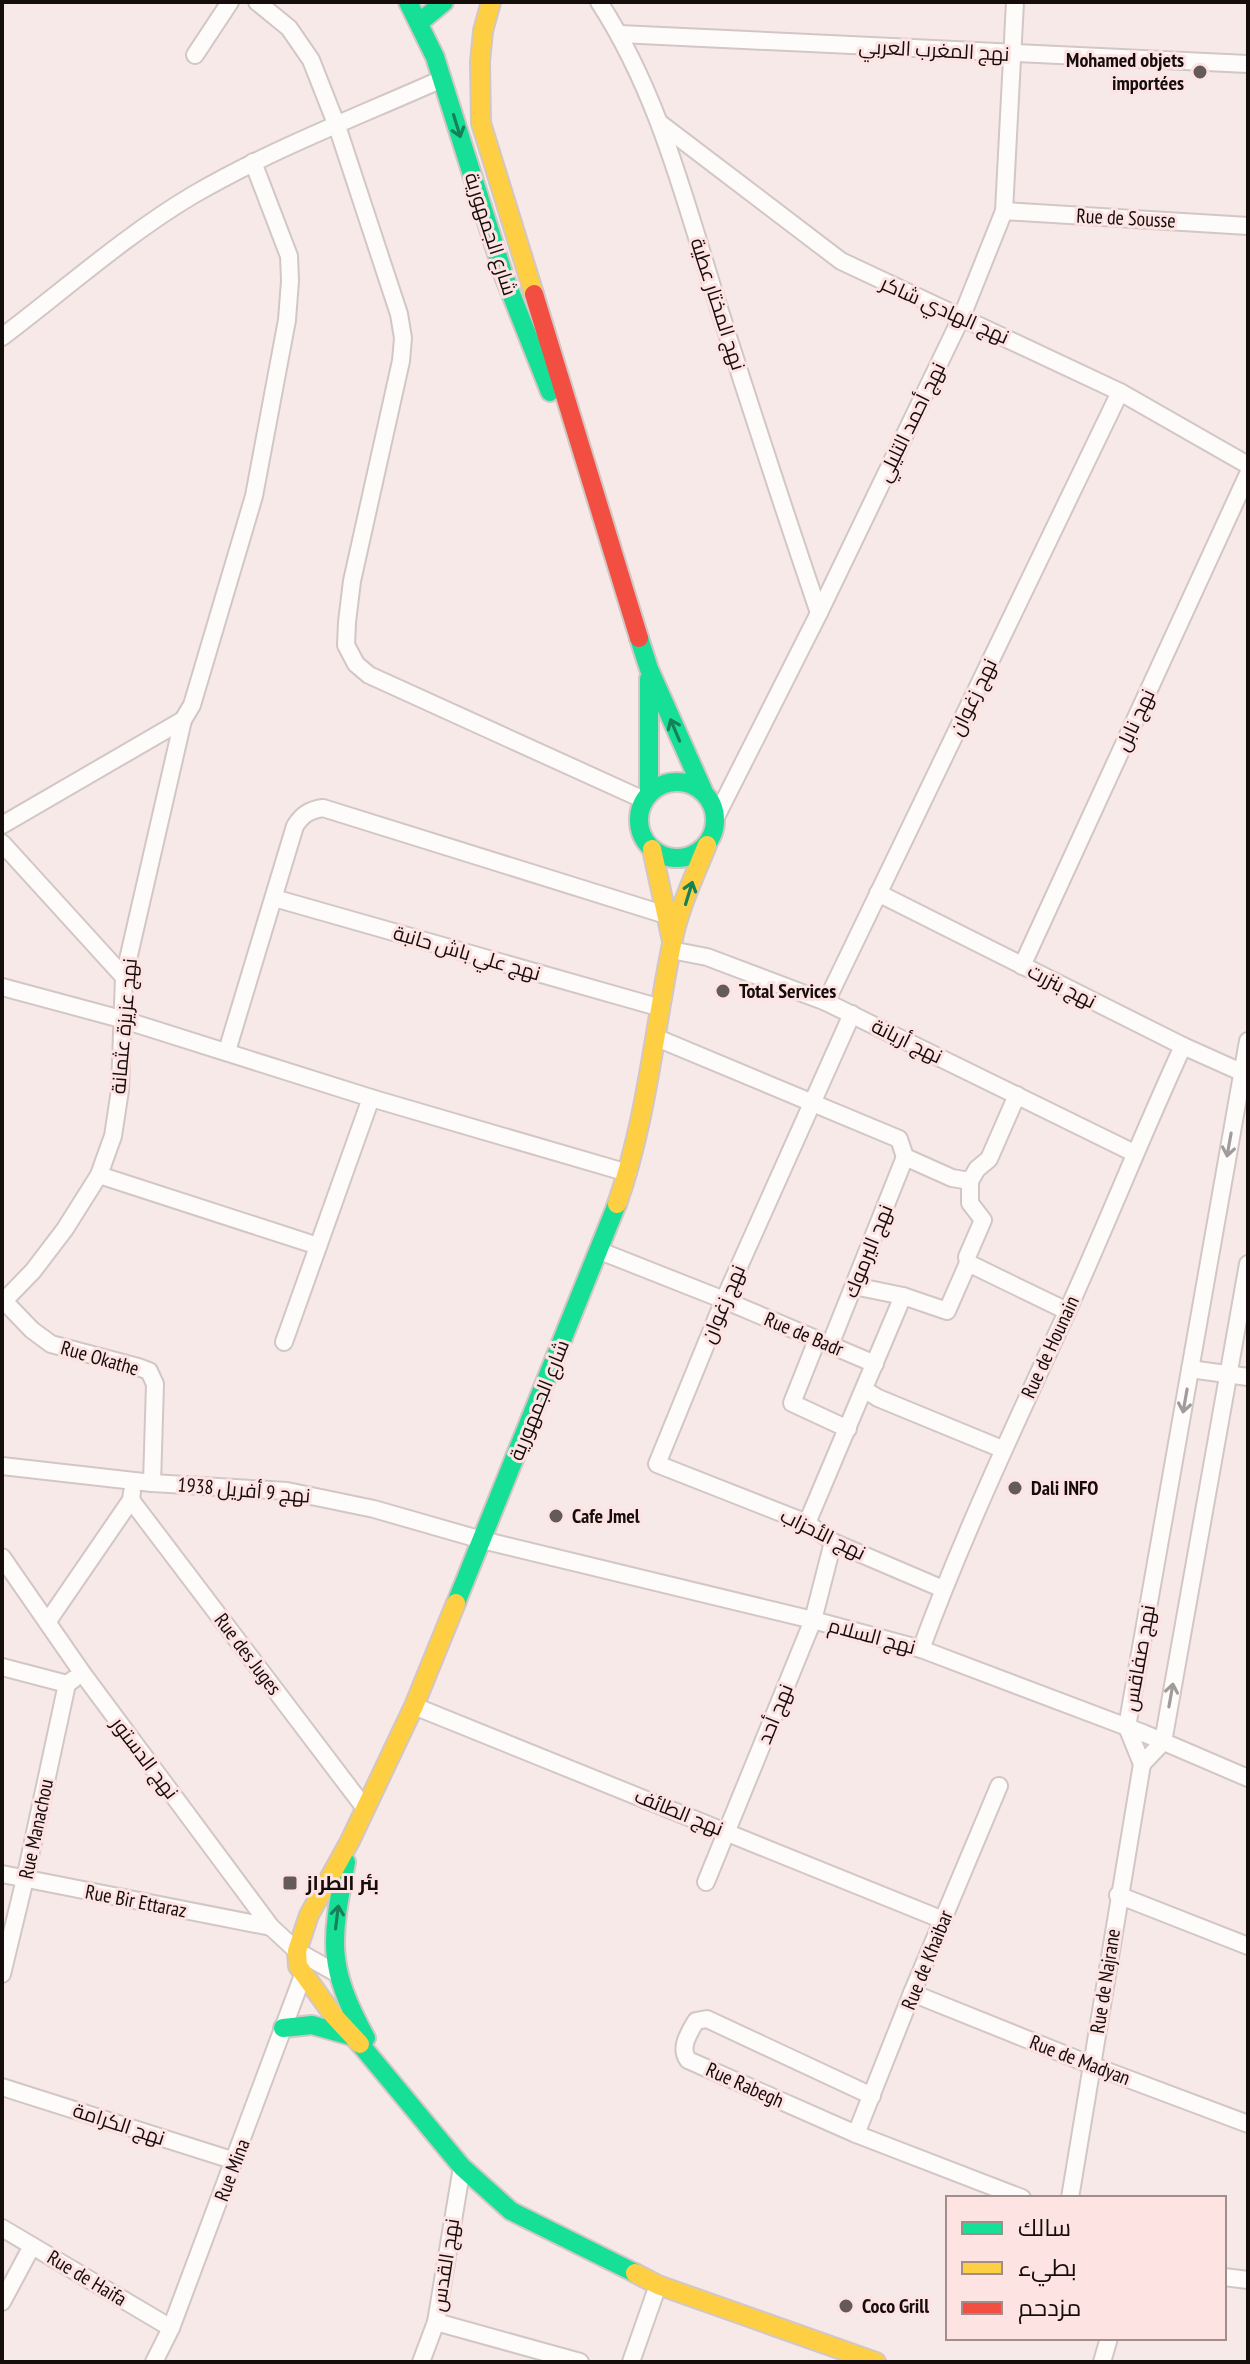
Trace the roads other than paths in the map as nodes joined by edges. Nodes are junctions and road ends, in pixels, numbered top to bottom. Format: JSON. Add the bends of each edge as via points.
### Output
{"nodes":[{"id":1,"x":230,"y":2,"type":"edge"},
{"id":2,"x":257,"y":2,"type":"edge"},
{"id":3,"x":409,"y":2,"type":"edge"},
{"id":4,"x":444,"y":2,"type":"edge"},
{"id":5,"x":491,"y":2,"type":"edge"},
{"id":6,"x":599,"y":2,"type":"edge"},
{"id":7,"x":1015,"y":2,"type":"edge"},
{"id":8,"x":420,"y":22,"type":"junction"},
{"id":9,"x":620,"y":34,"type":"junction"},
{"id":10,"x":1013,"y":54,"type":"junction"},
{"id":11,"x":195,"y":55,"type":"dead end"},
{"id":12,"x":1248,"y":64,"type":"edge"},
{"id":13,"x":442,"y":79,"type":"junction"},
{"id":14,"x":661,"y":124,"type":"junction"},
{"id":15,"x":337,"y":126,"type":"junction"},
{"id":16,"x":253,"y":162,"type":"junction"},
{"id":17,"x":1004,"y":211,"type":"junction"},
{"id":18,"x":1248,"y":226,"type":"edge"},
{"id":19,"x":962,"y":316,"type":"junction"},
{"id":20,"x":2,"y":337,"type":"edge"},
{"id":21,"x":1120,"y":392,"type":"junction"},
{"id":22,"x":585,"y":462,"type":"junction"},
{"id":23,"x":1248,"y":465,"type":"edge"},
{"id":24,"x":1248,"y":474,"type":"edge"},
{"id":25,"x":819,"y":613,"type":"junction"},
{"id":26,"x":649,"y":669,"type":"junction"},
{"id":27,"x":183,"y":720,"type":"junction"},
{"id":28,"x":703,"y":790,"type":"junction"},
{"id":29,"x":647,"y":797,"type":"junction"},
{"id":30,"x":716,"y":817,"type":"junction"},
{"id":31,"x":2,"y":825,"type":"edge"},
{"id":32,"x":2,"y":843,"type":"edge"},
{"id":33,"x":707,"y":845,"type":"junction"},
{"id":34,"x":652,"y":849,"type":"junction"},
{"id":35,"x":878,"y":893,"type":"junction"},
{"id":36,"x":274,"y":898,"type":"junction"},
{"id":37,"x":666,"y":915,"type":"junction"},
{"id":38,"x":672,"y":946,"type":"junction"},
{"id":39,"x":1022,"y":966,"type":"junction"},
{"id":40,"x":124,"y":977,"type":"junction"},
{"id":41,"x":2,"y":987,"type":"edge"},
{"id":42,"x":826,"y":1002,"type":"junction"},
{"id":43,"x":661,"y":1008,"type":"junction"},
{"id":44,"x":852,"y":1014,"type":"junction"},
{"id":45,"x":121,"y":1019,"type":"junction"},
{"id":46,"x":657,"y":1038,"type":"junction"},
{"id":47,"x":1248,"y":1041,"type":"edge"},
{"id":48,"x":1183,"y":1046,"type":"junction"},
{"id":49,"x":227,"y":1051,"type":"junction"},
{"id":50,"x":1245,"y":1074,"type":"edge"},
{"id":51,"x":1017,"y":1095,"type":"junction"},
{"id":52,"x":371,"y":1098,"type":"junction"},
{"id":53,"x":814,"y":1103,"type":"junction"},
{"id":54,"x":1134,"y":1153,"type":"junction"},
{"id":55,"x":905,"y":1157,"type":"junction"},
{"id":56,"x":628,"y":1173,"type":"junction"},
{"id":57,"x":99,"y":1175,"type":"junction"},
{"id":58,"x":970,"y":1181,"type":"junction"},
{"id":59,"x":318,"y":1246,"type":"junction"},
{"id":60,"x":600,"y":1251,"type":"junction"},
{"id":61,"x":968,"y":1263,"type":"junction"},
{"id":62,"x":1248,"y":1264,"type":"edge"},
{"id":63,"x":854,"y":1286,"type":"junction"},
{"id":64,"x":903,"y":1296,"type":"junction"},
{"id":65,"x":724,"y":1300,"type":"junction"},
{"id":66,"x":3,"y":1302,"type":"edge"},
{"id":67,"x":1067,"y":1311,"type":"junction"},
{"id":68,"x":284,"y":1342,"type":"dead end"},
{"id":69,"x":824,"y":1342,"type":"junction"},
{"id":70,"x":875,"y":1364,"type":"junction"},
{"id":71,"x":1190,"y":1369,"type":"junction"},
{"id":72,"x":1229,"y":1375,"type":"junction"},
{"id":73,"x":1248,"y":1377,"type":"edge"},
{"id":74,"x":865,"y":1390,"type":"junction"},
{"id":75,"x":848,"y":1429,"type":"junction"},
{"id":76,"x":1002,"y":1449,"type":"junction"},
{"id":77,"x":657,"y":1464,"type":"joint"},
{"id":78,"x":2,"y":1466,"type":"edge"},
{"id":79,"x":134,"y":1480,"type":"junction"},
{"id":80,"x":152,"y":1483,"type":"junction"},
{"id":81,"x":131,"y":1500,"type":"junction"},
{"id":82,"x":807,"y":1523,"type":"junction"},
{"id":83,"x":482,"y":1540,"type":"junction"},
{"id":84,"x":833,"y":1542,"type":"junction"},
{"id":85,"x":2,"y":1557,"type":"edge"},
{"id":86,"x":943,"y":1589,"type":"junction"},
{"id":87,"x":813,"y":1620,"type":"junction"},
{"id":88,"x":48,"y":1621,"type":"junction"},
{"id":89,"x":921,"y":1649,"type":"junction"},
{"id":90,"x":2,"y":1667,"type":"edge"},
{"id":91,"x":83,"y":1674,"type":"junction"},
{"id":92,"x":67,"y":1684,"type":"junction"},
{"id":93,"x":414,"y":1706,"type":"junction"},
{"id":94,"x":1127,"y":1727,"type":"junction"},
{"id":95,"x":1163,"y":1742,"type":"junction"},
{"id":96,"x":1142,"y":1764,"type":"junction"},
{"id":97,"x":1248,"y":1778,"type":"edge"},
{"id":98,"x":999,"y":1786,"type":"dead end"},
{"id":99,"x":364,"y":1807,"type":"junction"},
{"id":100,"x":728,"y":1832,"type":"junction"},
{"id":101,"x":350,"y":1841,"type":"junction"},
{"id":102,"x":2,"y":1874,"type":"edge"},
{"id":103,"x":25,"y":1879,"type":"junction"},
{"id":104,"x":706,"y":1882,"type":"dead end"},
{"id":105,"x":1118,"y":1895,"type":"junction"},
{"id":106,"x":943,"y":1920,"type":"junction"},
{"id":107,"x":271,"y":1927,"type":"junction"},
{"id":108,"x":1248,"y":1946,"type":"edge"},
{"id":109,"x":297,"y":1951,"type":"junction"},
{"id":110,"x":336,"y":1973,"type":"junction"},
{"id":111,"x":2,"y":1974,"type":"edge"},
{"id":112,"x":303,"y":1975,"type":"junction"},
{"id":113,"x":912,"y":1993,"type":"junction"},
{"id":114,"x":283,"y":2028,"type":"junction"},
{"id":115,"x":352,"y":2037,"type":"junction"},
{"id":116,"x":1091,"y":2065,"type":"junction"},
{"id":117,"x":382,"y":2068,"type":"junction"},
{"id":118,"x":2,"y":2087,"type":"edge"},
{"id":119,"x":872,"y":2096,"type":"junction"},
{"id":120,"x":1248,"y":2124,"type":"edge"},
{"id":121,"x":856,"y":2134,"type":"junction"},
{"id":122,"x":235,"y":2161,"type":"junction"},
{"id":123,"x":462,"y":2167,"type":"junction"},
{"id":124,"x":1017,"y":2196,"type":"edge"},
{"id":125,"x":1070,"y":2196,"type":"edge"},
{"id":126,"x":2,"y":2228,"type":"edge"},
{"id":127,"x":32,"y":2246,"type":"junction"},
{"id":128,"x":1226,"y":2277,"type":"edge"},
{"id":129,"x":1248,"y":2280,"type":"edge"},
{"id":130,"x":658,"y":2285,"type":"junction"},
{"id":131,"x":2,"y":2302,"type":"edge"},
{"id":132,"x":436,"y":2322,"type":"junction"},
{"id":133,"x":171,"y":2328,"type":"junction"},
{"id":134,"x":1108,"y":2340,"type":"edge"},
{"id":135,"x":154,"y":2362,"type":"edge"},
{"id":136,"x":421,"y":2362,"type":"edge"},
{"id":137,"x":580,"y":2362,"type":"edge"},
{"id":138,"x":631,"y":2362,"type":"edge"},
{"id":139,"x":876,"y":2362,"type":"edge"},
{"id":140,"x":1102,"y":2362,"type":"edge"}],
"edges":[{"from":1,"to":11,"type":"street"},
{"from":2,"to":15,"type":"street","via":[[299,40]]},
{"from":3,"to":8,"type":"main road","name":"شارع الجمهورية"},
{"from":4,"to":8,"type":"main road"},
{"from":5,"to":22,"type":"main road","via":[[479,61],[481,123]]},
{"from":6,"to":9,"type":"street","name":"نهج المختار عطية"},
{"from":7,"to":10,"type":"street","name":"نهج أحمد التليلي"},
{"from":8,"to":13,"type":"main road","name":"شارع الجمهورية"},
{"from":9,"to":10,"type":"street","name":"نهج المغرب العربي"},
{"from":9,"to":14,"type":"street","name":"نهج المختار عطية"},
{"from":10,"to":12,"type":"street","name":"نهج المغرب العربي"},
{"from":10,"to":17,"type":"street","name":"نهج أحمد التليلي"},
{"from":13,"to":15,"type":"street"},
{"from":13,"to":22,"type":"main road","name":"شارع الجمهورية","one_way":true,"via":[[527,342]]},
{"from":14,"to":19,"type":"street","name":"نهج الهادي شاكر","via":[[841,261]]},
{"from":14,"to":25,"type":"street","name":"نهج المختار عطية"},
{"from":15,"to":16,"type":"street"},
{"from":15,"to":29,"type":"street","via":[[403,338],[352,581],[346,645],[369,675]]},
{"from":16,"to":20,"type":"street","via":[[145,228]]},
{"from":16,"to":27,"type":"street","name":"نهج عزيزة عثمانة","via":[[289,256],[287,320],[254,496],[203,674]]},
{"from":17,"to":18,"type":"street","name":"Rue de Sousse"},
{"from":17,"to":19,"type":"street","name":"نهج أحمد التليلي"},
{"from":19,"to":21,"type":"street","name":"نهج الهادي شاكر"},
{"from":19,"to":25,"type":"street","name":"نهج أحمد التليلي"},
{"from":21,"to":23,"type":"street","name":"نهج الهادي شاكر"},
{"from":21,"to":35,"type":"street","name":"نهج زغوان"},
{"from":22,"to":26,"type":"main road"},
{"from":24,"to":39,"type":"street","name":"نهج نابل"},
{"from":25,"to":30,"type":"street","name":"نهج أحمد التليلي"},
{"from":28,"to":26,"type":"main road","one_way":true},
{"from":26,"to":29,"type":"main road"},
{"from":27,"to":31,"type":"street"},
{"from":27,"to":40,"type":"street","name":"نهج عزيزة عثمانة"},
{"from":28,"to":29,"type":"main road","via":[[681,781],[658,786]]},
{"from":28,"to":30,"type":"main road"},
{"from":29,"to":34,"type":"main road","via":[[640,810],[640,831]]},
{"from":30,"to":33,"type":"main road"},
{"from":32,"to":40,"type":"street"},
{"from":33,"to":34,"type":"main road","via":[[674,859]]},
{"from":38,"to":33,"type":"main road","one_way":true},
{"from":34,"to":37,"type":"main road"},
{"from":35,"to":39,"type":"street","name":"نهج بنزرت"},
{"from":35,"to":42,"type":"street","name":"نهج زغوان"},
{"from":36,"to":37,"type":"street","via":[[295,826],[301,816],[323,808]]},
{"from":36,"to":43,"type":"street","name":"نهج علي باش حانبة"},
{"from":36,"to":49,"type":"street"},
{"from":37,"to":38,"type":"main road"},
{"from":38,"to":42,"type":"street","name":"نهج أريانة"},
{"from":38,"to":43,"type":"main road","name":"شارع الجمهورية"},
{"from":39,"to":48,"type":"street","name":"نهج بنزرت"},
{"from":40,"to":45,"type":"street","name":"نهج عزيزة عثمانة"},
{"from":41,"to":45,"type":"street"},
{"from":42,"to":44,"type":"street","name":"نهج أريانة"},
{"from":43,"to":46,"type":"main road","name":"شارع الجمهورية"},
{"from":44,"to":51,"type":"street","name":"نهج أريانة"},
{"from":44,"to":53,"type":"street","name":"نهج زغوان"},
{"from":45,"to":49,"type":"street"},
{"from":45,"to":57,"type":"street","name":"نهج عزيزة عثمانة","via":[[120,1090],[113,1136]]},
{"from":46,"to":53,"type":"street"},
{"from":46,"to":56,"type":"main road","name":"شارع الجمهورية"},
{"from":47,"to":50,"type":"street","name":"نهج صفاقس"},
{"from":48,"to":50,"type":"street","name":"نهج بنزرت"},
{"from":48,"to":54,"type":"street","name":"Rue de Hounain"},
{"from":49,"to":52,"type":"street"},
{"from":50,"to":71,"type":"street","name":"نهج صفاقس","one_way":true},
{"from":51,"to":54,"type":"street","name":"نهج أريانة"},
{"from":51,"to":58,"type":"street","via":[[989,1159]]},
{"from":52,"to":56,"type":"street"},
{"from":52,"to":59,"type":"street"},
{"from":53,"to":55,"type":"street","via":[[899,1139]]},
{"from":53,"to":65,"type":"street","name":"نهج زغوان"},
{"from":54,"to":67,"type":"street","name":"Rue de Hounain"},
{"from":55,"to":58,"type":"street"},
{"from":55,"to":63,"type":"street","name":"نهج اليرموك"},
{"from":56,"to":60,"type":"main road","name":"شارع الجمهورية"},
{"from":57,"to":59,"type":"street"},
{"from":57,"to":66,"type":"street","name":"نهج عزيزة عثمانة","via":[[65,1229]]},
{"from":58,"to":61,"type":"street","via":[[970,1203],[983,1220]]},
{"from":59,"to":68,"type":"street"},
{"from":60,"to":65,"type":"street","name":"Rue de Badr"},
{"from":60,"to":83,"type":"main road","name":"شارع الجمهورية"},
{"from":61,"to":64,"type":"street","via":[[947,1311]]},
{"from":61,"to":67,"type":"street"},
{"from":62,"to":72,"type":"street","name":"نهج صفاقس"},
{"from":63,"to":64,"type":"street"},
{"from":63,"to":69,"type":"street","name":"نهج اليرموك"},
{"from":64,"to":70,"type":"street"},
{"from":65,"to":69,"type":"street","name":"Rue de Badr"},
{"from":65,"to":77,"type":"street","name":"نهج زغوان"},
{"from":66,"to":80,"type":"street","name":"Rue Okathe","via":[[51,1344],[152,1375]]},
{"from":67,"to":76,"type":"street","name":"Rue de Hounain"},
{"from":69,"to":70,"type":"street","name":"Rue de Badr"},
{"from":69,"to":75,"type":"street","name":"نهج اليرموك","via":[[792,1403]]},
{"from":70,"to":74,"type":"street"},
{"from":71,"to":72,"type":"street"},
{"from":71,"to":94,"type":"street","name":"نهج صفاقس","one_way":true},
{"from":72,"to":73,"type":"street"},
{"from":95,"to":72,"type":"street","name":"نهج صفاقس","one_way":true},
{"from":74,"to":75,"type":"street"},
{"from":74,"to":76,"type":"street"},
{"from":75,"to":82,"type":"street"},
{"from":76,"to":86,"type":"street","name":"Rue de Hounain"},
{"from":77,"to":82,"type":"street","name":"نهج الأحزاب"},
{"from":78,"to":79,"type":"street","name":"نهج 9 أفريل 1938"},
{"from":79,"to":80,"type":"street","name":"نهج 9 أفريل 1938"},
{"from":79,"to":81,"type":"street"},
{"from":80,"to":83,"type":"street","name":"نهج 9 أفريل 1938","via":[[312,1495]]},
{"from":81,"to":88,"type":"street"},
{"from":81,"to":99,"type":"street","name":"Rue des Juges"},
{"from":82,"to":84,"type":"street","name":"نهج الأحزاب"},
{"from":83,"to":87,"type":"street","name":"نهج السلام"},
{"from":83,"to":93,"type":"main road","name":"شارع الجمهورية"},
{"from":84,"to":86,"type":"street","name":"نهج الأحزاب"},
{"from":84,"to":87,"type":"street","name":"نهج أحد"},
{"from":85,"to":88,"type":"street","name":"نهج الدستور"},
{"from":86,"to":89,"type":"street","name":"Rue de Hounain"},
{"from":87,"to":89,"type":"street","name":"نهج السلام"},
{"from":87,"to":100,"type":"street","name":"نهج أحد"},
{"from":88,"to":91,"type":"street","name":"نهج الدستور"},
{"from":89,"to":94,"type":"street","name":"نهج السلام"},
{"from":90,"to":92,"type":"street"},
{"from":91,"to":92,"type":"street"},
{"from":91,"to":107,"type":"street","name":"نهج الدستور"},
{"from":92,"to":103,"type":"street","name":"Rue Manachou"},
{"from":93,"to":99,"type":"main road","name":"شارع الجمهورية"},
{"from":93,"to":100,"type":"street","name":"نهج الطائف"},
{"from":94,"to":95,"type":"street","name":"نهج السلام"},
{"from":94,"to":96,"type":"street","name":"نهج صفاقس"},
{"from":95,"to":96,"type":"street"},
{"from":95,"to":97,"type":"street","name":"نهج السلام"},
{"from":96,"to":105,"type":"street","name":"Rue de Najrane"},
{"from":98,"to":106,"type":"street","name":"Rue de Khaibar"},
{"from":99,"to":101,"type":"main road","name":"شارع الجمهورية"},
{"from":100,"to":104,"type":"street","name":"نهج أحد"},
{"from":100,"to":106,"type":"street","name":"نهج الطائف"},
{"from":101,"to":109,"type":"main road","via":[[309,1915]]},
{"from":110,"to":101,"type":"main road","one_way":true,"via":[[336,1926]]},
{"from":102,"to":103,"type":"street","name":"Rue Bir Ettaraz"},
{"from":103,"to":107,"type":"street","name":"Rue Bir Ettaraz"},
{"from":103,"to":111,"type":"street","name":"Rue Manachou"},
{"from":105,"to":108,"type":"street"},
{"from":105,"to":116,"type":"street","name":"Rue de Najrane"},
{"from":106,"to":113,"type":"street","name":"Rue de Khaibar"},
{"from":107,"to":109,"type":"street","name":"نهج الدستور"},
{"from":109,"to":110,"type":"street","name":"نهج الدستور"},
{"from":109,"to":112,"type":"main road"},
{"from":110,"to":117,"type":"main road"},
{"from":112,"to":114,"type":"street","name":"Rue Mina"},
{"from":112,"to":115,"type":"main road"},
{"from":113,"to":116,"type":"street","name":"Rue de Madyan"},
{"from":113,"to":119,"type":"street","name":"Rue de Khaibar"},
{"from":114,"to":115,"type":"main road","via":[[312,2025]]},
{"from":114,"to":122,"type":"street","name":"Rue Mina"},
{"from":115,"to":117,"type":"main road"},
{"from":116,"to":120,"type":"street","name":"Rue de Madyan"},
{"from":116,"to":125,"type":"street","name":"Rue de Najrane"},
{"from":117,"to":123,"type":"main road"},
{"from":118,"to":122,"type":"street","name":"نهج الكرامة"},
{"from":119,"to":121,"type":"street","name":"Rue de Khaibar"},
{"from":119,"to":121,"type":"street","name":"Rue Rabegh","via":[[707,2019],[696,2021],[684,2047],[688,2060]]},
{"from":121,"to":124,"type":"street","name":"Rue Rabegh"},
{"from":122,"to":133,"type":"street","name":"Rue Mina"},
{"from":123,"to":130,"type":"main road","via":[[511,2211]]},
{"from":123,"to":132,"type":"street","name":"نهج القدس"},
{"from":126,"to":127,"type":"street","name":"Rue de Haifa"},
{"from":127,"to":131,"type":"street"},
{"from":127,"to":133,"type":"street","name":"Rue de Haifa"},
{"from":128,"to":129,"type":"street"},
{"from":130,"to":138,"type":"street"},
{"from":130,"to":139,"type":"main road"},
{"from":132,"to":136,"type":"street","name":"نهج القدس"},
{"from":132,"to":137,"type":"street"},
{"from":133,"to":135,"type":"street","name":"Rue Mina"},
{"from":134,"to":140,"type":"street"}]}
